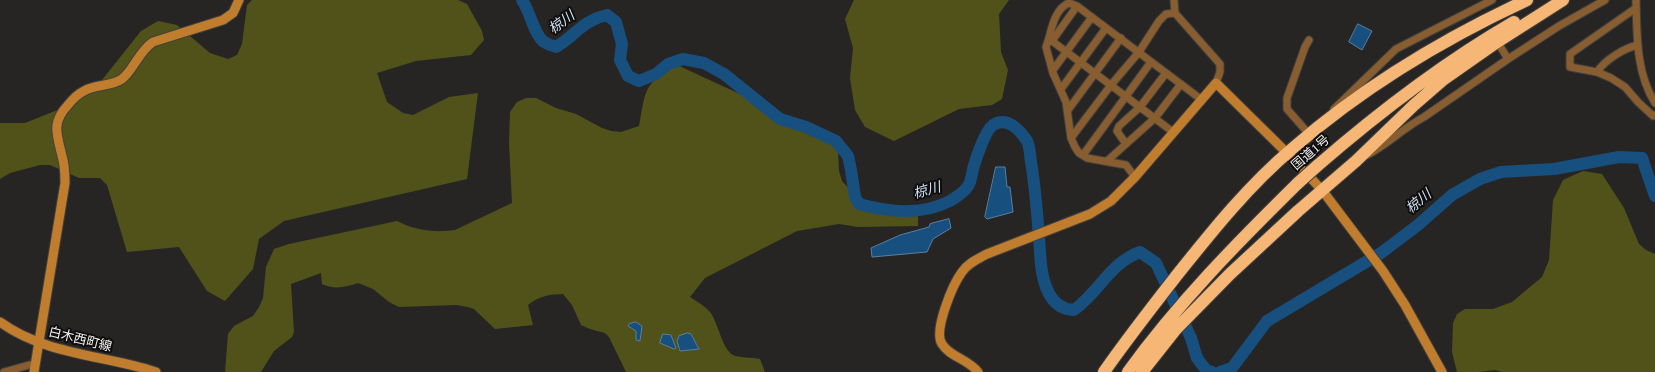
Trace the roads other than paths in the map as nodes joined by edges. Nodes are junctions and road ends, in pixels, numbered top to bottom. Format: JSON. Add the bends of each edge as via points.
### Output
{"nodes":[{"id":1,"x":239,"y":0,"type":"edge"},
{"id":2,"x":1174,"y":0,"type":"edge"},
{"id":3,"x":1492,"y":0,"type":"edge"},
{"id":4,"x":1527,"y":0,"type":"edge"},
{"id":5,"x":1553,"y":0,"type":"edge"},
{"id":6,"x":1563,"y":0,"type":"edge"},
{"id":7,"x":1604,"y":0,"type":"edge"},
{"id":8,"x":1636,"y":4,"type":"edge"},
{"id":9,"x":1077,"y":6,"type":"junction"},
{"id":10,"x":1477,"y":8,"type":"junction"},
{"id":11,"x":1175,"y":13,"type":"junction"},
{"id":12,"x":1482,"y":16,"type":"dead end"},
{"id":13,"x":1092,"y":17,"type":"junction"},
{"id":14,"x":1106,"y":28,"type":"junction"},
{"id":15,"x":1121,"y":38,"type":"junction"},
{"id":16,"x":1050,"y":39,"type":"junction"},
{"id":17,"x":1309,"y":40,"type":"dead end"},
{"id":18,"x":1638,"y":44,"type":"junction"},
{"id":19,"x":1500,"y":46,"type":"dead end"},
{"id":20,"x":1066,"y":52,"type":"junction"},
{"id":21,"x":1139,"y":52,"type":"junction"},
{"id":22,"x":1508,"y":59,"type":"junction"},
{"id":23,"x":1151,"y":62,"type":"junction"},
{"id":24,"x":1081,"y":63,"type":"junction"},
{"id":25,"x":1052,"y":70,"type":"junction"},
{"id":26,"x":1597,"y":72,"type":"junction"},
{"id":27,"x":1166,"y":73,"type":"junction"},
{"id":28,"x":1095,"y":74,"type":"junction"},
{"id":29,"x":1181,"y":84,"type":"junction"},
{"id":30,"x":1216,"y":84,"type":"junction"},
{"id":31,"x":1111,"y":85,"type":"junction"},
{"id":32,"x":1061,"y":89,"type":"junction"},
{"id":33,"x":1126,"y":96,"type":"junction"},
{"id":34,"x":1202,"y":100,"type":"junction"},
{"id":35,"x":1655,"y":103,"type":"edge"},
{"id":36,"x":1140,"y":107,"type":"junction"},
{"id":37,"x":1068,"y":110,"type":"junction"},
{"id":38,"x":1655,"y":115,"type":"edge"},
{"id":39,"x":1155,"y":118,"type":"junction"},
{"id":40,"x":1327,"y":119,"type":"junction"},
{"id":41,"x":1173,"y":132,"type":"junction"},
{"id":42,"x":1309,"y":134,"type":"junction"},
{"id":43,"x":1071,"y":138,"type":"junction"},
{"id":44,"x":1126,"y":144,"type":"junction"},
{"id":45,"x":1287,"y":153,"type":"junction"},
{"id":46,"x":1083,"y":155,"type":"junction"},
{"id":47,"x":1107,"y":161,"type":"junction"},
{"id":48,"x":1356,"y":161,"type":"junction"},
{"id":49,"x":1135,"y":177,"type":"junction"},
{"id":50,"x":1322,"y":190,"type":"junction"},
{"id":51,"x":0,"y":322,"type":"edge"},
{"id":52,"x":39,"y":343,"type":"junction"},
{"id":53,"x":34,"y":369,"type":"edge"},
{"id":54,"x":1106,"y":370,"type":"edge"},
{"id":55,"x":4,"y":372,"type":"edge"},
{"id":56,"x":156,"y":372,"type":"edge"},
{"id":57,"x":978,"y":372,"type":"edge"},
{"id":58,"x":1128,"y":372,"type":"edge"},
{"id":59,"x":1142,"y":372,"type":"edge"},
{"id":60,"x":1442,"y":372,"type":"edge"}],
"edges":[{"from":1,"to":52,"type":"street","via":[[233,13],[223,20],[153,42],[144,49],[124,78],[84,91],[60,114],[56,134],[63,160],[65,183]]},
{"from":2,"to":11,"type":"street"},
{"from":3,"to":10,"type":"street"},
{"from":4,"to":40,"type":"highway","via":[[1484,20],[1404,66]]},
{"from":5,"to":58,"type":"highway","name":"国道1号","bridge":true,"via":[[1495,33],[1431,76],[1384,110],[1317,166],[1218,263]]},
{"from":6,"to":48,"type":"highway","via":[[1444,79]]},
{"from":7,"to":22,"type":"street"},
{"from":8,"to":18,"type":"street"},
{"from":8,"to":26,"type":"street","via":[[1570,54],[1570,67]]},
{"from":9,"to":13,"type":"street"},
{"from":9,"to":16,"type":"street"},
{"from":9,"to":16,"type":"street","via":[[1065,4],[1055,19]]},
{"from":10,"to":12,"type":"street"},
{"from":10,"to":40,"type":"street","via":[[1396,49],[1333,110]]},
{"from":11,"to":21,"type":"street","via":[[1166,14],[1159,21]]},
{"from":11,"to":30,"type":"street","via":[[1220,64]]},
{"from":13,"to":14,"type":"street"},
{"from":13,"to":20,"type":"street"},
{"from":14,"to":15,"type":"street"},
{"from":14,"to":24,"type":"street"},
{"from":15,"to":21,"type":"street"},
{"from":15,"to":28,"type":"street"},
{"from":16,"to":20,"type":"street"},
{"from":16,"to":25,"type":"street","via":[[1046,47]]},
{"from":17,"to":42,"type":"street","via":[[1287,98],[1287,109]]},
{"from":18,"to":26,"type":"street","via":[[1630,46]]},
{"from":18,"to":35,"type":"street","via":[[1643,76]]},
{"from":19,"to":22,"type":"street"},
{"from":20,"to":24,"type":"street"},
{"from":20,"to":25,"type":"street"},
{"from":21,"to":23,"type":"street"},
{"from":21,"to":31,"type":"street"},
{"from":22,"to":48,"type":"street","via":[[1412,123],[1382,147]]},
{"from":23,"to":27,"type":"street"},
{"from":23,"to":33,"type":"street"},
{"from":24,"to":28,"type":"street"},
{"from":24,"to":32,"type":"street"},
{"from":25,"to":32,"type":"street"},
{"from":26,"to":38,"type":"street","via":[[1625,87],[1644,108]]},
{"from":27,"to":29,"type":"street"},
{"from":27,"to":36,"type":"street"},
{"from":28,"to":31,"type":"street"},
{"from":28,"to":37,"type":"street"},
{"from":29,"to":34,"type":"street"},
{"from":29,"to":39,"type":"street"},
{"from":30,"to":34,"type":"street"},
{"from":30,"to":45,"type":"street"},
{"from":31,"to":33,"type":"street"},
{"from":31,"to":43,"type":"street"},
{"from":32,"to":37,"type":"street"},
{"from":33,"to":36,"type":"street"},
{"from":33,"to":46,"type":"street"},
{"from":34,"to":41,"type":"street"},
{"from":36,"to":39,"type":"street"},
{"from":36,"to":44,"type":"street","via":[[1119,126],[1117,131]]},
{"from":37,"to":43,"type":"street"},
{"from":39,"to":41,"type":"street"},
{"from":39,"to":44,"type":"street"},
{"from":40,"to":42,"type":"highway"},
{"from":41,"to":49,"type":"street"},
{"from":42,"to":45,"type":"highway"},
{"from":43,"to":46,"type":"street"},
{"from":44,"to":47,"type":"street"},
{"from":45,"to":50,"type":"street"},
{"from":45,"to":54,"type":"highway","via":[[1240,199],[1191,258]]},
{"from":46,"to":47,"type":"street"},
{"from":47,"to":49,"type":"street","via":[[1126,165]]},
{"from":48,"to":50,"type":"highway"},
{"from":49,"to":57,"type":"street","via":[[1111,201],[1090,214],[987,254],[963,271],[940,323],[939,336],[948,351],[973,366]]},
{"from":50,"to":59,"type":"highway","via":[[1230,274],[1176,329]]},
{"from":50,"to":60,"type":"street","via":[[1383,271]]},
{"from":51,"to":52,"type":"street","name":"白木西町線"},
{"from":52,"to":53,"type":"street"},
{"from":52,"to":56,"type":"street","name":"白木西町線"},
{"from":53,"to":55,"type":"street","via":[[29,365]]}]}
